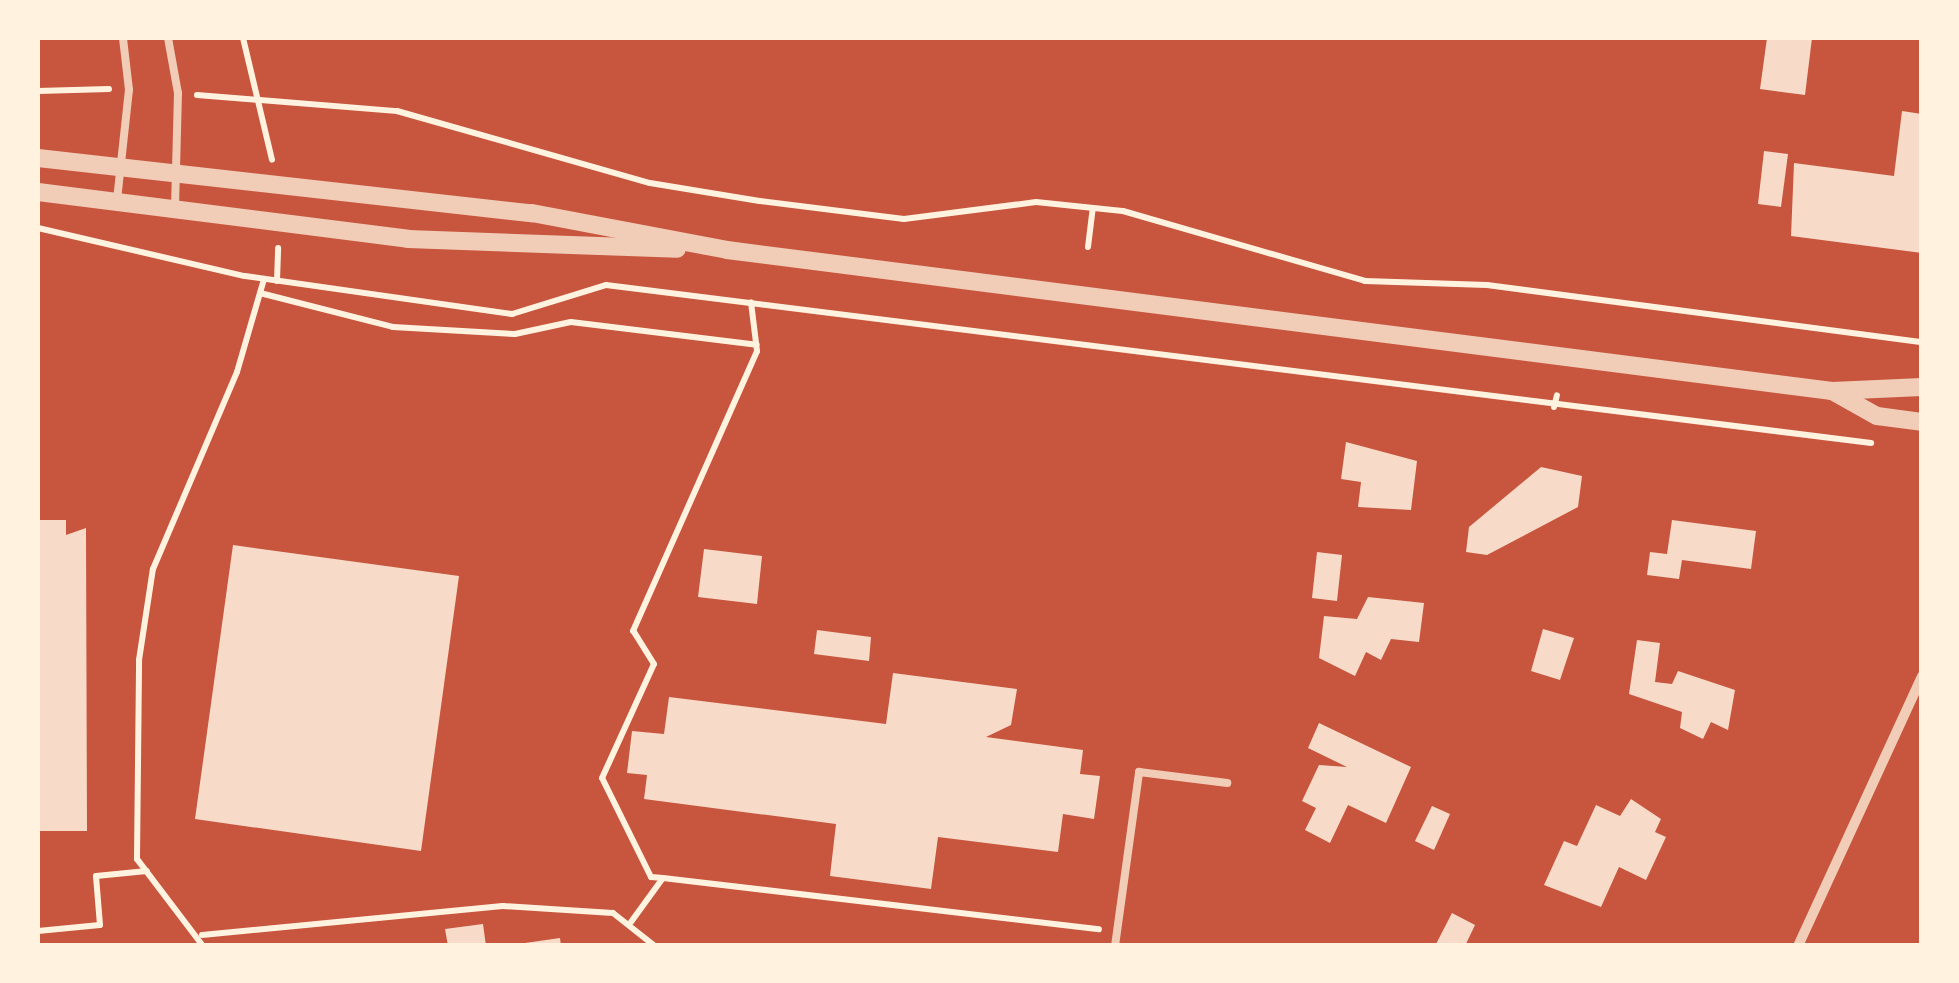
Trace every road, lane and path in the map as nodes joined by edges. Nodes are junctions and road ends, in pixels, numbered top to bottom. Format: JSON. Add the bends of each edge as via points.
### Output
{"nodes":[{"id":1,"x":124,"y":38,"type":"edge"},
{"id":2,"x":168,"y":38,"type":"edge"},
{"id":3,"x":243,"y":38,"type":"edge"},
{"id":4,"x":38,"y":158,"type":"edge"},
{"id":5,"x":121,"y":167,"type":"junction"},
{"id":6,"x":177,"y":173,"type":"junction"},
{"id":7,"x":38,"y":192,"type":"edge"},
{"id":8,"x":117,"y":200,"type":"junction"},
{"id":9,"x":174,"y":206,"type":"junction"},
{"id":10,"x":1093,"y":208,"type":"junction"},
{"id":11,"x":38,"y":228,"type":"edge"},
{"id":12,"x":1088,"y":247,"type":"dead end"},
{"id":13,"x":727,"y":250,"type":"junction"},
{"id":14,"x":264,"y":280,"type":"junction"},
{"id":15,"x":260,"y":293,"type":"junction"},
{"id":16,"x":751,"y":302,"type":"junction"},
{"id":17,"x":1922,"y":342,"type":"edge"},
{"id":18,"x":756,"y":345,"type":"junction"},
{"id":19,"x":1922,"y":387,"type":"edge"},
{"id":20,"x":1832,"y":391,"type":"junction"},
{"id":21,"x":1556,"y":395,"type":"dead end"},
{"id":22,"x":1554,"y":407,"type":"junction"},
{"id":23,"x":1922,"y":422,"type":"edge"},
{"id":24,"x":1886,"y":446,"type":"dead end"},
{"id":25,"x":1922,"y":676,"type":"edge"},
{"id":26,"x":1227,"y":784,"type":"dead end"},
{"id":27,"x":147,"y":871,"type":"junction"},
{"id":28,"x":663,"y":878,"type":"junction"},
{"id":29,"x":631,"y":922,"type":"junction"},
{"id":30,"x":38,"y":932,"type":"edge"},
{"id":31,"x":1117,"y":932,"type":"junction"},
{"id":32,"x":202,"y":936,"type":"junction"},
{"id":33,"x":202,"y":946,"type":"edge"},
{"id":34,"x":655,"y":946,"type":"edge"},
{"id":35,"x":1115,"y":946,"type":"edge"},
{"id":36,"x":1798,"y":946,"type":"edge"}],
"edges":[{"from":1,"to":5,"type":"lane"},
{"from":2,"to":6,"type":"lane"},
{"from":3,"to":10,"type":"path","via":[[263,102],[398,111],[650,183],[904,219],[1036,202]]},
{"from":4,"to":5,"type":"street"},
{"from":5,"to":6,"type":"street"},
{"from":5,"to":8,"type":"lane"},
{"from":6,"to":9,"type":"lane"},
{"from":6,"to":13,"type":"street","via":[[532,213]]},
{"from":7,"to":8,"type":"street"},
{"from":8,"to":9,"type":"street"},
{"from":9,"to":13,"type":"street","via":[[408,239]]},
{"from":10,"to":12,"type":"path"},
{"from":10,"to":17,"type":"path","via":[[1366,282],[1488,286]]},
{"from":11,"to":14,"type":"path"},
{"from":13,"to":20,"type":"street"},
{"from":14,"to":15,"type":"path"},
{"from":14,"to":16,"type":"path","via":[[512,314],[606,285]]},
{"from":15,"to":18,"type":"path","via":[[393,327],[515,334],[571,322]]},
{"from":15,"to":27,"type":"path","via":[[237,372],[153,570],[139,660],[138,859]]},
{"from":16,"to":18,"type":"path"},
{"from":16,"to":22,"type":"path"},
{"from":18,"to":28,"type":"path","via":[[633,630],[654,664],[602,778],[651,877]]},
{"from":19,"to":20,"type":"street"},
{"from":20,"to":23,"type":"street","via":[[1877,416]]},
{"from":21,"to":22,"type":"path"},
{"from":22,"to":24,"type":"path"},
{"from":25,"to":36,"type":"street"},
{"from":26,"to":31,"type":"lane","via":[[1139,772]]},
{"from":27,"to":30,"type":"path","via":[[96,876],[100,924]]},
{"from":27,"to":32,"type":"path"},
{"from":28,"to":29,"type":"path"},
{"from":28,"to":31,"type":"path"},
{"from":29,"to":32,"type":"path","via":[[503,906]]},
{"from":29,"to":34,"type":"path"},
{"from":31,"to":35,"type":"lane"},
{"from":32,"to":33,"type":"path"}]}
